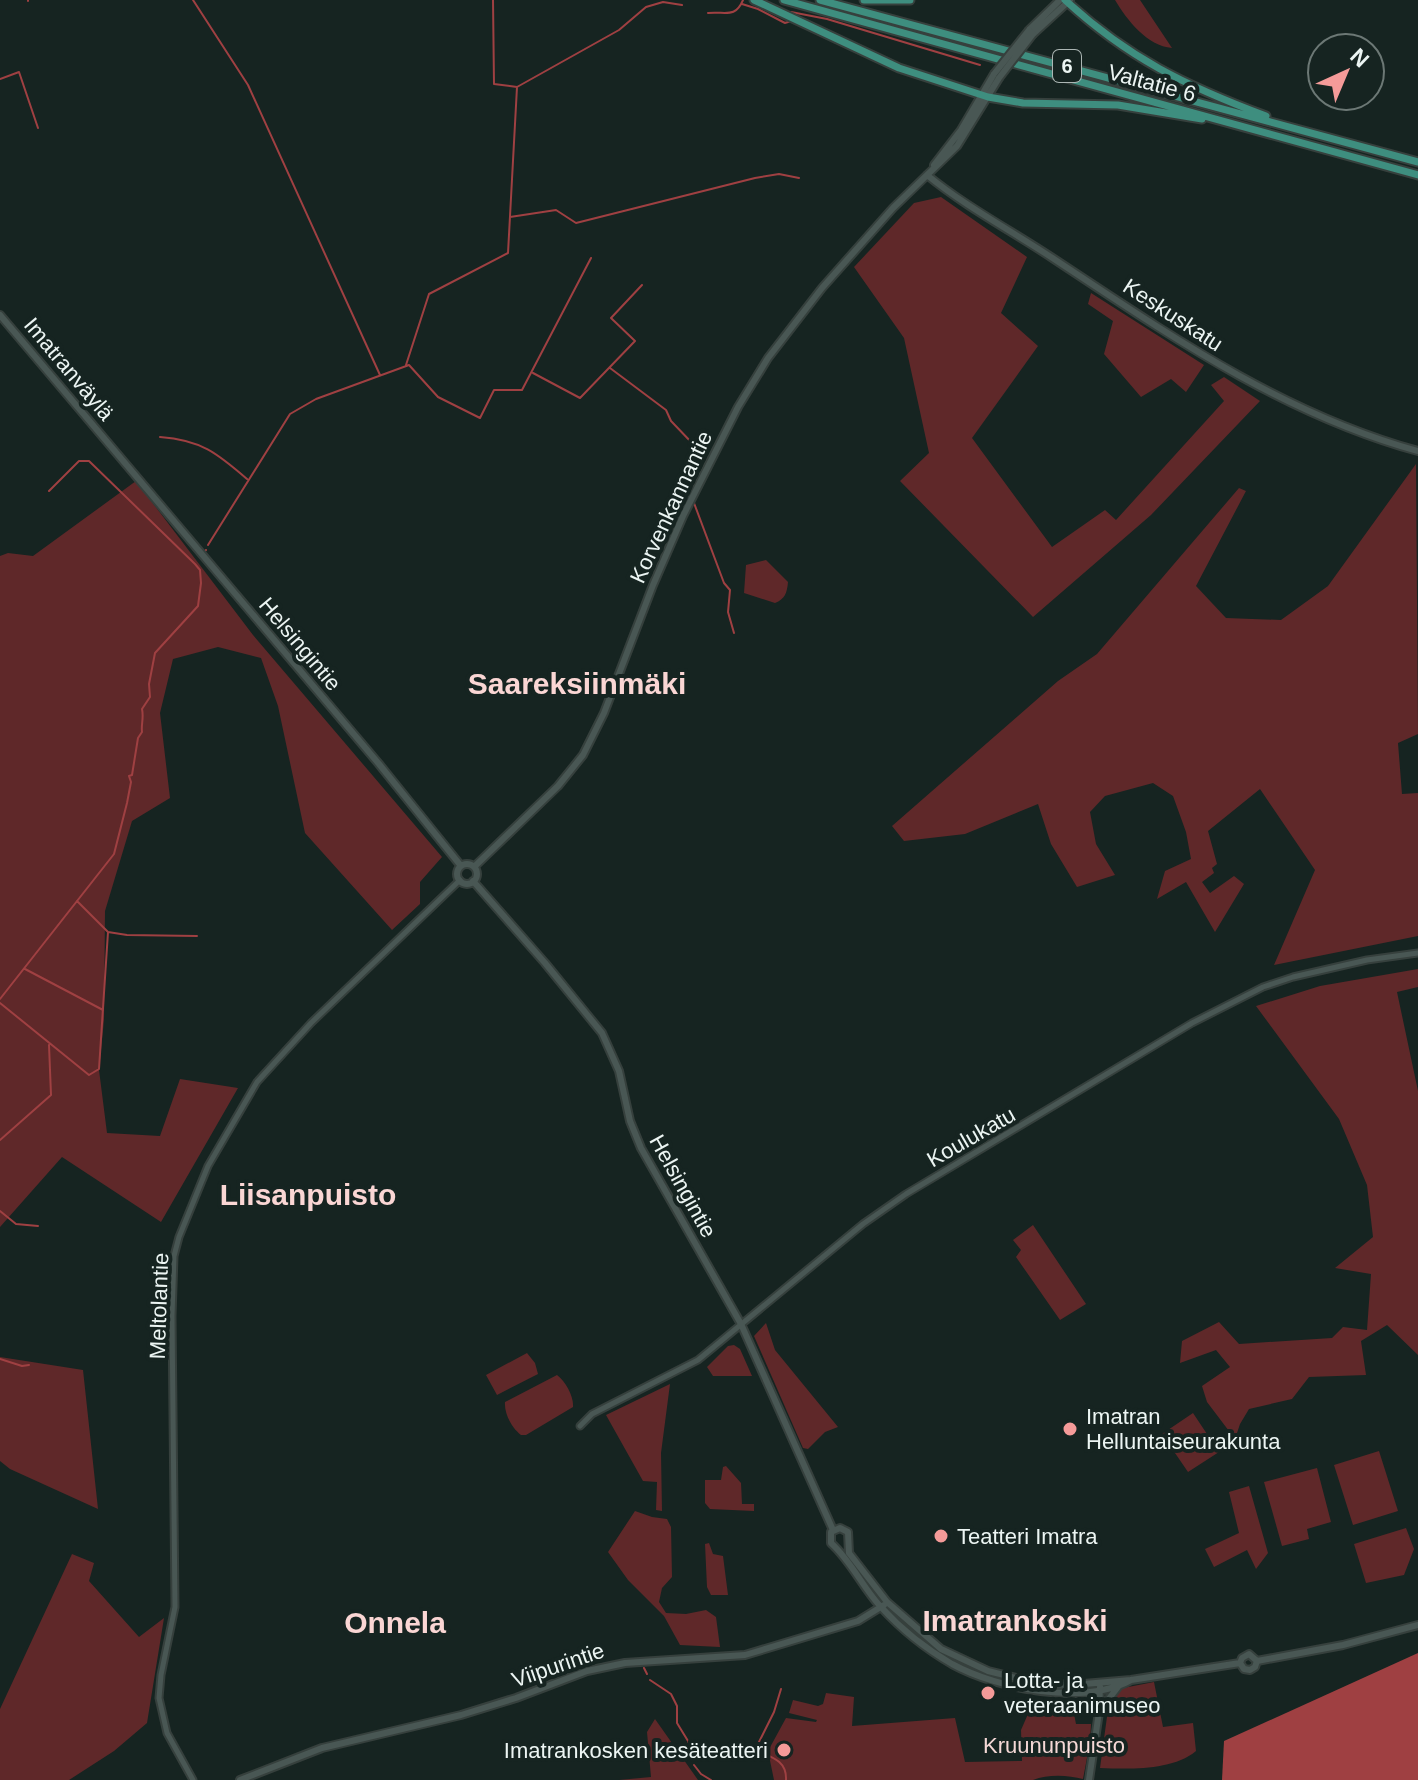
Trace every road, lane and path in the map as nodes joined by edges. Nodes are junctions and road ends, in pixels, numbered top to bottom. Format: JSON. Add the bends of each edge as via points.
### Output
{"nodes":[{"id":1,"x":754,"y":0,"type":"edge"},
{"id":2,"x":784,"y":0,"type":"edge"},
{"id":3,"x":820,"y":0,"type":"edge"},
{"id":4,"x":864,"y":0,"type":"edge"},
{"id":5,"x":910,"y":0,"type":"edge"},
{"id":6,"x":1066,"y":1,"type":"edge"},
{"id":7,"x":985,"y":96,"type":"junction"},
{"id":8,"x":1240,"y":126,"type":"junction"},
{"id":9,"x":1313,"y":133,"type":"junction"},
{"id":10,"x":1418,"y":162,"type":"edge"},
{"id":11,"x":927,"y":175,"type":"junction"},
{"id":12,"x":1418,"y":175,"type":"edge"},
{"id":13,"x":0,"y":315,"type":"edge"},
{"id":14,"x":110,"y":446,"type":"joint"},
{"id":15,"x":1418,"y":451,"type":"edge"},
{"id":16,"x":461,"y":866,"type":"junction"},
{"id":17,"x":474,"y":867,"type":"junction"},
{"id":18,"x":460,"y":880,"type":"junction"},
{"id":19,"x":473,"y":881,"type":"junction"},
{"id":20,"x":1418,"y":953,"type":"edge"},
{"id":21,"x":741,"y":1324,"type":"junction"},
{"id":22,"x":580,"y":1426,"type":"dead end"},
{"id":23,"x":833,"y":1530,"type":"junction"},
{"id":24,"x":848,"y":1544,"type":"junction"},
{"id":25,"x":835,"y":1547,"type":"junction"},
{"id":26,"x":884,"y":1605,"type":"junction"},
{"id":27,"x":1418,"y":1625,"type":"edge"},
{"id":28,"x":1257,"y":1661,"type":"junction"},
{"id":29,"x":1240,"y":1663,"type":"junction"},
{"id":30,"x":1131,"y":1680,"type":"junction"},
{"id":31,"x":1100,"y":1687,"type":"junction"},
{"id":32,"x":1118,"y":1687,"type":"junction"},
{"id":33,"x":1099,"y":1712,"type":"junction"},
{"id":34,"x":193,"y":1780,"type":"edge"},
{"id":35,"x":240,"y":1780,"type":"edge"},
{"id":36,"x":1089,"y":1780,"type":"edge"}],
"edges":[{"from":1,"to":7,"type":"highway","via":[[899,68]]},
{"from":2,"to":8,"type":"highway","name":"Valtatie 6","number":"6"},
{"from":3,"to":9,"type":"highway","name":"Valtatie 6","number":"6"},
{"from":4,"to":5,"type":"highway"},
{"from":6,"to":7,"type":"main road","name":"Korvenkannantie","bridge":true,"via":[[1031,32]]},
{"from":6,"to":9,"type":"highway","via":[[1140,59],[1200,91]]},
{"from":7,"to":8,"type":"highway","via":[[1023,103],[1118,105]]},
{"from":7,"to":11,"type":"main road","name":"Korvenkannantie"},
{"from":8,"to":12,"type":"highway","name":"Valtatie 6","number":"6"},
{"from":9,"to":10,"type":"highway","name":"Valtatie 6","number":"6"},
{"from":11,"to":15,"type":"main road","name":"Keskuskatu","via":[[1243,379],[1325,419]]},
{"from":11,"to":17,"type":"main road","name":"Korvenkannantie","via":[[822,288],[768,358],[683,516],[583,755]]},
{"from":13,"to":14,"type":"main road","name":"Imatranväylä"},
{"from":14,"to":16,"type":"main road","name":"Helsingintie"},
{"from":16,"to":17,"type":"main road"},
{"from":16,"to":18,"type":"main road"},
{"from":17,"to":19,"type":"main road"},
{"from":18,"to":19,"type":"main road"},
{"from":18,"to":34,"type":"street","name":"Meltolantie","via":[[257,1082],[208,1166],[179,1237],[172,1316],[175,1607],[159,1698],[167,1733]]},
{"from":19,"to":21,"type":"main road","name":"Helsingintie","via":[[602,1033],[641,1148]]},
{"from":20,"to":21,"type":"street","name":"Koulukatu","via":[[1293,977],[1218,1009],[906,1194]]},
{"from":21,"to":22,"type":"street","name":"Koulukatu","via":[[693,1363],[592,1414]]},
{"from":21,"to":23,"type":"main road","name":"Helsingintie"},
{"from":23,"to":24,"type":"main road","via":[[846,1530]]},
{"from":23,"to":25,"type":"main road","via":[[830,1541]]},
{"from":24,"to":25,"type":"main road"},
{"from":24,"to":26,"type":"main road"},
{"from":25,"to":26,"type":"main road"},
{"from":26,"to":31,"type":"main road","via":[[925,1647],[975,1674],[1035,1690],[1071,1693]]},
{"from":26,"to":35,"type":"main road","name":"Viipurintie","via":[[858,1621],[745,1655],[625,1663],[587,1671],[461,1715],[322,1748]]},
{"from":27,"to":28,"type":"main road"},
{"from":28,"to":29,"type":"main road","via":[[1249,1654]]},
{"from":28,"to":29,"type":"main road","via":[[1250,1670]]},
{"from":29,"to":30,"type":"main road"},
{"from":30,"to":31,"type":"main road"},
{"from":30,"to":32,"type":"main road"},
{"from":31,"to":32,"type":"main road"},
{"from":31,"to":33,"type":"main road"},
{"from":32,"to":33,"type":"main road"},
{"from":33,"to":36,"type":"main road"}]}
